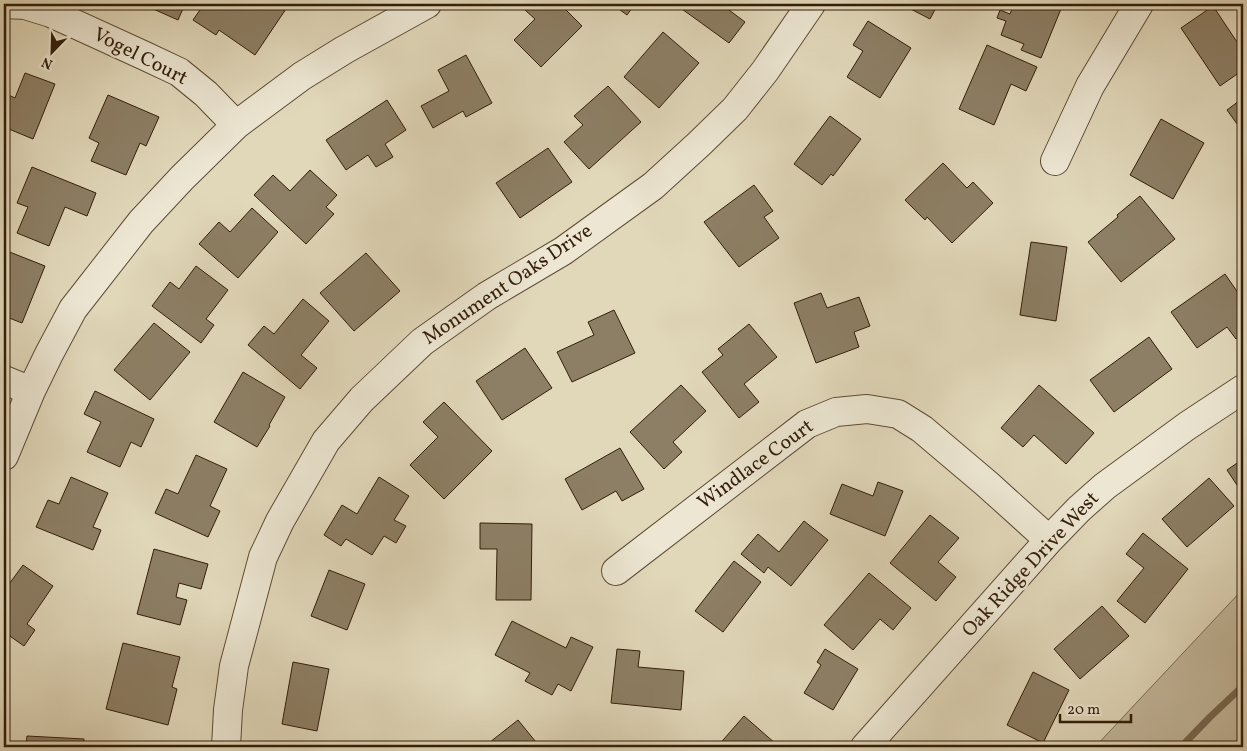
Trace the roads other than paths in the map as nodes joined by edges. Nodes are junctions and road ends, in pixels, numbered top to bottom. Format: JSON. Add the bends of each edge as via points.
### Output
{"nodes":[{"id":1,"x":4,"y":4,"type":"edge"},
{"id":2,"x":427,"y":4,"type":"edge"},
{"id":3,"x":811,"y":4,"type":"edge"},
{"id":4,"x":1139,"y":4,"type":"edge"},
{"id":5,"x":236,"y":125,"type":"junction"},
{"id":6,"x":1055,"y":161,"type":"dead end"},
{"id":7,"x":4,"y":380,"type":"edge"},
{"id":8,"x":1243,"y":389,"type":"edge"},
{"id":9,"x":31,"y":391,"type":"junction"},
{"id":10,"x":4,"y":456,"type":"edge"},
{"id":11,"x":1049,"y":540,"type":"junction"},
{"id":12,"x":616,"y":571,"type":"dead end"},
{"id":13,"x":226,"y":747,"type":"edge"},
{"id":14,"x":865,"y":747,"type":"edge"}],
"edges":[{"from":1,"to":5,"type":"street","name":"Vogel Court","via":[[24,5],[51,14],[179,72]]},
{"from":2,"to":5,"type":"street","via":[[302,76]]},
{"from":3,"to":13,"type":"street","name":"Monument Oaks Drive","via":[[735,109],[653,186],[563,251],[487,296],[422,342],[362,399],[326,441],[263,557],[234,666]]},
{"from":4,"to":6,"type":"street","via":[[1090,86]]},
{"from":5,"to":9,"type":"street","via":[[141,222],[73,309]]},
{"from":7,"to":9,"type":"street"},
{"from":8,"to":11,"type":"street","name":"Oak Ridge Drive West","via":[[1105,486]]},
{"from":9,"to":10,"type":"street"},
{"from":11,"to":12,"type":"street","name":"Windlace Court","via":[[922,429],[898,414],[867,409],[836,412],[807,424]]},
{"from":11,"to":14,"type":"street","name":"Oak Ridge Drive West"}]}
